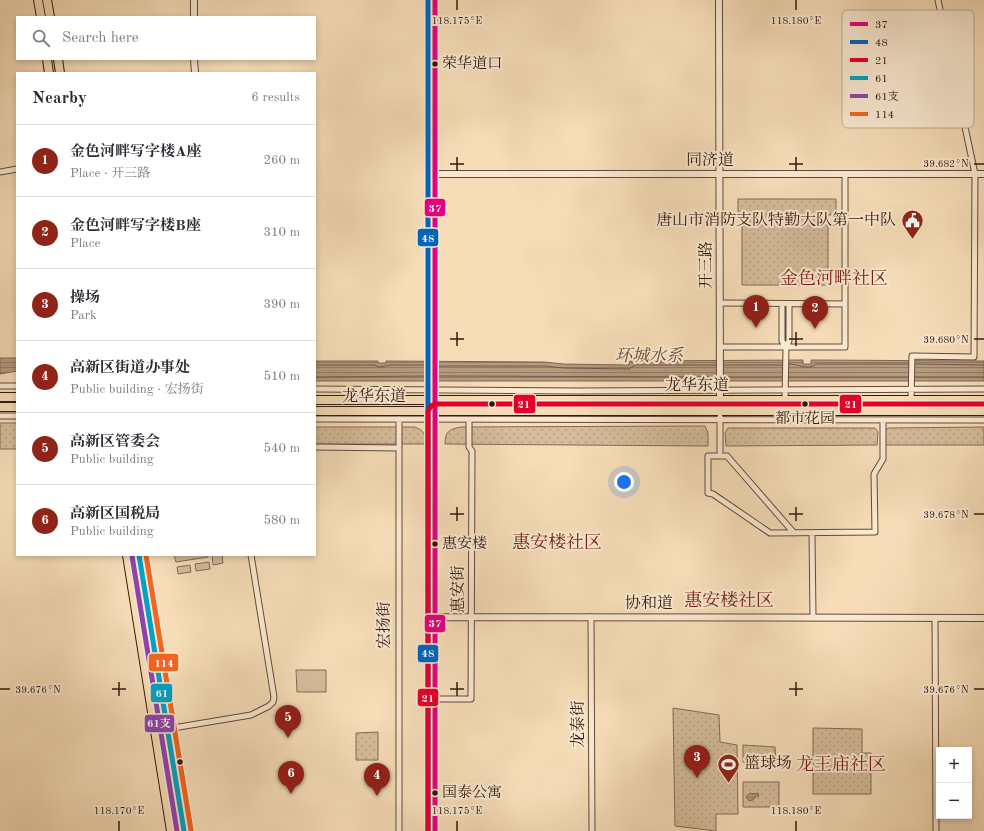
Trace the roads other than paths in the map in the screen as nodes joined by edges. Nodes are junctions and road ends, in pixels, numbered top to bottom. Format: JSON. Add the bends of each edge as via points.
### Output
{"nodes":[{"id":1,"x":38,"y":0,"type":"edge"},
{"id":2,"x":47,"y":0,"type":"edge"},
{"id":3,"x":194,"y":0,"type":"edge"},
{"id":4,"x":435,"y":0,"type":"edge"},
{"id":5,"x":719,"y":0,"type":"edge"},
{"id":6,"x":938,"y":0,"type":"edge"},
{"id":7,"x":940,"y":10,"type":"edge"},
{"id":8,"x":41,"y":16,"type":"edge"},
{"id":9,"x":50,"y":16,"type":"edge"},
{"id":10,"x":194,"y":16,"type":"edge"},
{"id":11,"x":47,"y":60,"type":"edge"},
{"id":12,"x":58,"y":60,"type":"edge"},
{"id":13,"x":194,"y":60,"type":"edge"},
{"id":14,"x":49,"y":72,"type":"edge"},
{"id":15,"x":60,"y":72,"type":"edge"},
{"id":16,"x":194,"y":72,"type":"edge"},
{"id":17,"x":965,"y":128,"type":"edge"},
{"id":18,"x":16,"y":169,"type":"edge"},
{"id":19,"x":0,"y":172,"type":"edge"},
{"id":20,"x":435,"y":174,"type":"junction"},
{"id":21,"x":720,"y":174,"type":"junction"},
{"id":22,"x":845,"y":174,"type":"junction"},
{"id":23,"x":975,"y":174,"type":"junction"},
{"id":24,"x":984,"y":174,"type":"edge"},
{"id":25,"x":720,"y":304,"type":"junction"},
{"id":26,"x":782,"y":304,"type":"junction"},
{"id":27,"x":789,"y":304,"type":"junction"},
{"id":28,"x":845,"y":304,"type":"junction"},
{"id":29,"x":720,"y":347,"type":"junction"},
{"id":30,"x":786,"y":347,"type":"junction"},
{"id":31,"x":0,"y":386,"type":"edge"},
{"id":32,"x":16,"y":386,"type":"edge"},
{"id":33,"x":911,"y":386,"type":"junction"},
{"id":34,"x":316,"y":389,"type":"edge"},
{"id":35,"x":435,"y":389,"type":"junction"},
{"id":36,"x":720,"y":389,"type":"junction"},
{"id":37,"x":786,"y":389,"type":"junction"},
{"id":38,"x":984,"y":389,"type":"edge"},
{"id":39,"x":0,"y":397,"type":"edge"},
{"id":40,"x":16,"y":397,"type":"edge"},
{"id":41,"x":316,"y":400,"type":"edge"},
{"id":42,"x":435,"y":400,"type":"junction"},
{"id":43,"x":720,"y":400,"type":"junction"},
{"id":44,"x":785,"y":400,"type":"junction"},
{"id":45,"x":984,"y":400,"type":"edge"},
{"id":46,"x":911,"y":401,"type":"junction"},
{"id":47,"x":0,"y":407,"type":"edge"},
{"id":48,"x":16,"y":407,"type":"edge"},
{"id":49,"x":720,"y":410,"type":"junction"},
{"id":50,"x":316,"y":411,"type":"edge"},
{"id":51,"x":984,"y":411,"type":"edge"},
{"id":52,"x":435,"y":415,"type":"junction"},
{"id":53,"x":0,"y":416,"type":"edge"},
{"id":54,"x":16,"y":416,"type":"edge"},
{"id":55,"x":316,"y":419,"type":"edge"},
{"id":56,"x":399,"y":419,"type":"junction"},
{"id":57,"x":469,"y":420,"type":"junction"},
{"id":58,"x":720,"y":420,"type":"junction"},
{"id":59,"x":883,"y":420,"type":"junction"},
{"id":60,"x":984,"y":420,"type":"edge"},
{"id":61,"x":316,"y":447,"type":"edge"},
{"id":62,"x":399,"y":448,"type":"junction"},
{"id":63,"x":720,"y":456,"type":"junction"},
{"id":64,"x":794,"y":533,"type":"junction"},
{"id":65,"x":812,"y":533,"type":"junction"},
{"id":66,"x":127,"y":556,"type":"edge"},
{"id":67,"x":139,"y":556,"type":"edge"},
{"id":68,"x":251,"y":556,"type":"edge"},
{"id":69,"x":435,"y":617,"type":"junction"},
{"id":70,"x":472,"y":617,"type":"junction"},
{"id":71,"x":591,"y":617,"type":"junction"},
{"id":72,"x":813,"y":618,"type":"junction"},
{"id":73,"x":934,"y":618,"type":"junction"},
{"id":74,"x":984,"y":618,"type":"edge"},
{"id":75,"x":435,"y":699,"type":"junction"},
{"id":76,"x":168,"y":729,"type":"junction"},
{"id":77,"x":171,"y":831,"type":"edge"},
{"id":78,"x":184,"y":831,"type":"edge"},
{"id":79,"x":399,"y":831,"type":"edge"},
{"id":80,"x":435,"y":831,"type":"edge"},
{"id":81,"x":592,"y":831,"type":"edge"},
{"id":82,"x":936,"y":831,"type":"edge"}],
"edges":[{"from":1,"to":8,"type":"main road"},
{"from":2,"to":9,"type":"main road"},
{"from":3,"to":10,"type":"street"},
{"from":4,"to":20,"type":"street"},
{"from":5,"to":21,"type":"street","name":"开三路"},
{"from":6,"to":7,"type":"street"},
{"from":11,"to":14,"type":"main road"},
{"from":12,"to":15,"type":"main road"},
{"from":13,"to":16,"type":"street"},
{"from":17,"to":23,"type":"street"},
{"from":18,"to":19,"type":"street"},
{"from":20,"to":21,"type":"street","name":"同济道"},
{"from":20,"to":35,"type":"street"},
{"from":21,"to":22,"type":"street","name":"同济道"},
{"from":21,"to":25,"type":"street","name":"开三路"},
{"from":22,"to":23,"type":"street","name":"同济道"},
{"from":22,"to":28,"type":"street"},
{"from":23,"to":24,"type":"street","name":"同济道"},
{"from":23,"to":33,"type":"street","via":[[974,357],[912,356]]},
{"from":25,"to":26,"type":"street"},
{"from":25,"to":29,"type":"street","name":"开三路"},
{"from":26,"to":27,"type":"street"},
{"from":26,"to":30,"type":"street","via":[[782,341]]},
{"from":27,"to":28,"type":"street"},
{"from":27,"to":30,"type":"street","via":[[789,341]]},
{"from":28,"to":30,"type":"street","via":[[845,347]]},
{"from":29,"to":30,"type":"street"},
{"from":29,"to":36,"type":"street","name":"开三路"},
{"from":30,"to":37,"type":"street"},
{"from":31,"to":32,"type":"street"},
{"from":33,"to":37,"type":"street"},
{"from":33,"to":38,"type":"street"},
{"from":33,"to":46,"type":"street"},
{"from":34,"to":35,"type":"street"},
{"from":35,"to":36,"type":"street"},
{"from":35,"to":42,"type":"street"},
{"from":36,"to":37,"type":"street"},
{"from":36,"to":43,"type":"street","name":"开三路"},
{"from":37,"to":44,"type":"street"},
{"from":39,"to":40,"type":"main road"},
{"from":41,"to":42,"type":"main road","name":"龙华东道"},
{"from":42,"to":43,"type":"main road","name":"龙华东道"},
{"from":42,"to":52,"type":"street"},
{"from":43,"to":44,"type":"main road","name":"龙华东道"},
{"from":43,"to":49,"type":"street","name":"开三路"},
{"from":44,"to":46,"type":"main road","name":"龙华东道"},
{"from":45,"to":46,"type":"main road","name":"龙华东道"},
{"from":47,"to":48,"type":"main road"},
{"from":49,"to":51,"type":"main road","name":"龙华东道"},
{"from":49,"to":52,"type":"main road","name":"龙华东道"},
{"from":49,"to":58,"type":"street"},
{"from":50,"to":52,"type":"main road","name":"龙华东道"},
{"from":52,"to":56,"type":"street"},
{"from":52,"to":57,"type":"street"},
{"from":52,"to":69,"type":"street"},
{"from":53,"to":54,"type":"street"},
{"from":55,"to":56,"type":"street"},
{"from":56,"to":62,"type":"street","name":"宏扬街"},
{"from":57,"to":58,"type":"street"},
{"from":57,"to":70,"type":"street","name":"惠安街","via":[[469,447],[472,450]]},
{"from":58,"to":59,"type":"street"},
{"from":58,"to":63,"type":"street"},
{"from":59,"to":60,"type":"street"},
{"from":59,"to":65,"type":"street","via":[[883,459],[874,474],[875,532]]},
{"from":61,"to":62,"type":"street"},
{"from":62,"to":79,"type":"street","name":"宏扬街"},
{"from":63,"to":64,"type":"street","via":[[727,456]]},
{"from":63,"to":64,"type":"street","via":[[708,456],[708,494],[713,494],[770,533]]},
{"from":64,"to":65,"type":"street"},
{"from":65,"to":72,"type":"street"},
{"from":66,"to":77,"type":"main road"},
{"from":67,"to":76,"type":"main road"},
{"from":68,"to":76,"type":"street","via":[[273,702],[246,716]]},
{"from":69,"to":70,"type":"street","name":"协和道"},
{"from":69,"to":75,"type":"street"},
{"from":70,"to":71,"type":"street","name":"协和道"},
{"from":70,"to":75,"type":"street","name":"惠安街","via":[[471,699]]},
{"from":71,"to":72,"type":"street","name":"协和道"},
{"from":71,"to":81,"type":"street","name":"龙泰街"},
{"from":72,"to":73,"type":"street","name":"协和道"},
{"from":73,"to":74,"type":"street","name":"协和道"},
{"from":73,"to":82,"type":"street"},
{"from":75,"to":80,"type":"street"},
{"from":76,"to":78,"type":"main road"}]}
